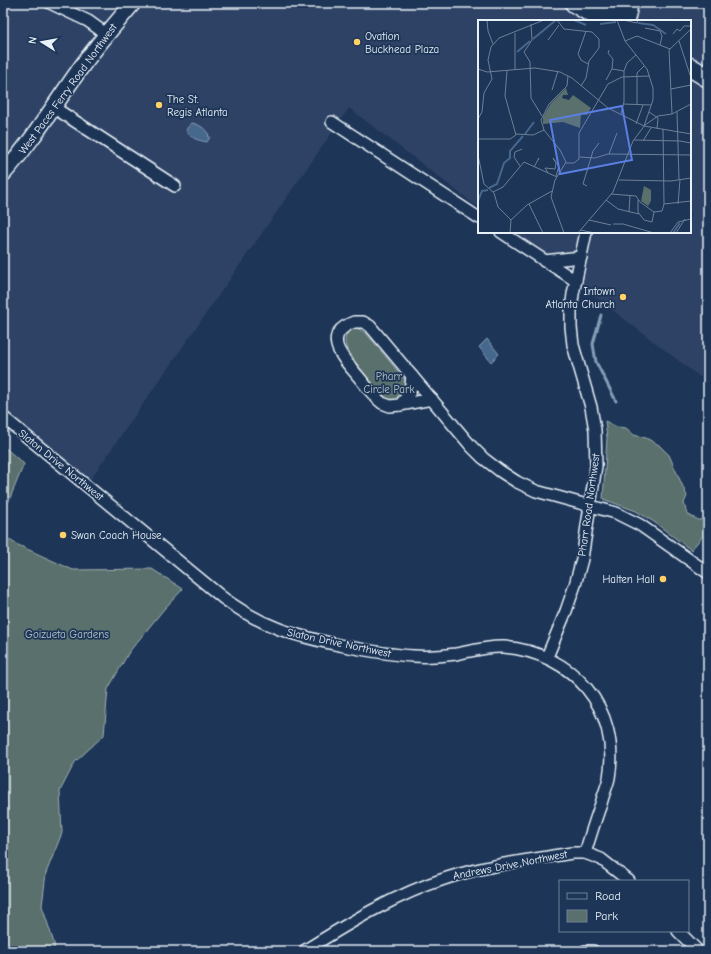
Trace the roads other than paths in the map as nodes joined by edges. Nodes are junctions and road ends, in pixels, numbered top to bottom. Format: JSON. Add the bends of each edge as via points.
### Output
{"nodes":[{"id":1,"x":50,"y":3,"type":"edge"},
{"id":2,"x":133,"y":3,"type":"edge"},
{"id":3,"x":574,"y":3,"type":"edge"},
{"id":4,"x":599,"y":3,"type":"edge"},
{"id":5,"x":631,"y":3,"type":"edge"},
{"id":6,"x":602,"y":20,"type":"edge"},
{"id":7,"x":621,"y":20,"type":"edge"},
{"id":8,"x":628,"y":20,"type":"edge"},
{"id":9,"x":106,"y":34,"type":"junction"},
{"id":10,"x":691,"y":68,"type":"edge"},
{"id":11,"x":708,"y":78,"type":"edge"},
{"id":12,"x":53,"y":107,"type":"junction"},
{"id":13,"x":332,"y":122,"type":"dead end"},
{"id":14,"x":3,"y":174,"type":"edge"},
{"id":15,"x":175,"y":186,"type":"dead end"},
{"id":16,"x":478,"y":217,"type":"edge"},
{"id":17,"x":502,"y":233,"type":"edge"},
{"id":18,"x":586,"y":233,"type":"edge"},
{"id":19,"x":581,"y":257,"type":"junction"},
{"id":20,"x":544,"y":261,"type":"junction"},
{"id":21,"x":576,"y":281,"type":"junction"},
{"id":22,"x":412,"y":376,"type":"junction"},
{"id":23,"x":432,"y":399,"type":"junction"},
{"id":24,"x":400,"y":405,"type":"junction"},
{"id":25,"x":3,"y":417,"type":"edge"},
{"id":26,"x":590,"y":506,"type":"junction"},
{"id":27,"x":708,"y":573,"type":"edge"},
{"id":28,"x":546,"y":657,"type":"junction"},
{"id":29,"x":585,"y":853,"type":"junction"},
{"id":30,"x":628,"y":880,"type":"edge"},
{"id":31,"x":679,"y":932,"type":"edge"},
{"id":32,"x":304,"y":951,"type":"edge"},
{"id":33,"x":585,"y":951,"type":"edge"},
{"id":34,"x":593,"y":951,"type":"edge"},
{"id":35,"x":698,"y":951,"type":"edge"}],
"edges":[{"from":1,"to":9,"type":"street","via":[[88,21]]},
{"from":2,"to":9,"type":"main road","name":"West Paces Ferry Road Northwest"},
{"from":3,"to":6,"type":"highway"},
{"from":4,"to":7,"type":"highway"},
{"from":5,"to":8,"type":"street"},
{"from":9,"to":12,"type":"main road","name":"West Paces Ferry Road Northwest"},
{"from":10,"to":11,"type":"highway"},
{"from":12,"to":14,"type":"main road","name":"West Paces Ferry Road Northwest","via":[[28,145]]},
{"from":12,"to":15,"type":"street"},
{"from":13,"to":16,"type":"street"},
{"from":17,"to":20,"type":"street"},
{"from":18,"to":19,"type":"street","name":"Pharr Road Northwest"},
{"from":19,"to":20,"type":"street"},
{"from":19,"to":21,"type":"street","name":"Pharr Road Northwest"},
{"from":20,"to":21,"type":"street"},
{"from":21,"to":26,"type":"street","name":"Pharr Road Northwest","via":[[571,310],[573,345],[589,397],[596,436],[596,466]]},
{"from":22,"to":23,"type":"street"},
{"from":22,"to":24,"type":"street","via":[[410,392]]},
{"from":22,"to":24,"type":"street","via":[[370,326],[363,322],[354,322],[341,331],[337,342],[340,353],[382,403],[390,406]]},
{"from":23,"to":24,"type":"street"},
{"from":23,"to":26,"type":"street","via":[[470,446],[500,471],[536,491]]},
{"from":25,"to":28,"type":"street","name":"Slaton Drive Northwest","via":[[223,598],[278,630],[360,650],[394,655],[435,656],[502,647],[525,650]]},
{"from":26,"to":27,"type":"street","via":[[616,513],[640,525]]},
{"from":26,"to":28,"type":"street","name":"Pharr Road Northwest","via":[[575,586]]},
{"from":28,"to":29,"type":"street","name":"Slaton Drive Northwest","via":[[568,670],[587,689],[600,710],[609,735],[609,779]]},
{"from":29,"to":30,"type":"street","name":"Andrews Drive Northwest","via":[[601,859]]},
{"from":29,"to":32,"type":"street","name":"Andrews Drive Northwest","via":[[487,868],[446,878],[413,890],[373,910]]},
{"from":31,"to":35,"type":"street"},
{"from":33,"to":34,"type":"street"}]}
